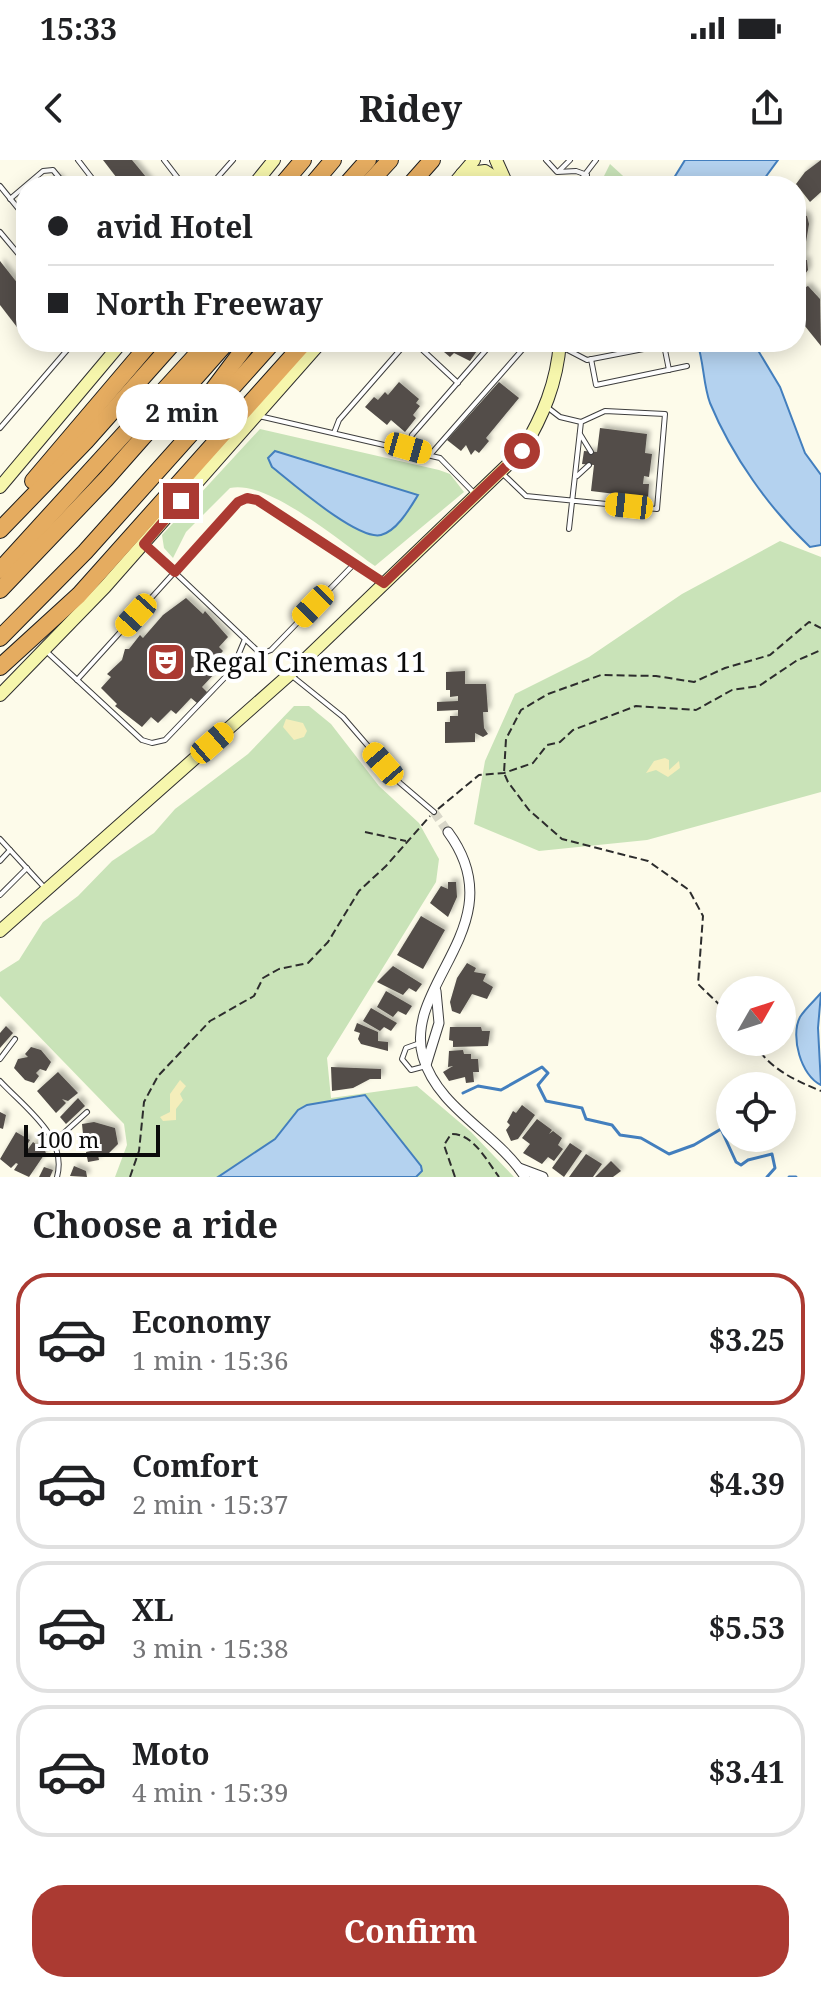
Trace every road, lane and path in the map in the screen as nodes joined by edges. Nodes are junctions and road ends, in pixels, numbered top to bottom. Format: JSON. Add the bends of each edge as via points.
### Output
{"nodes":[{"id":1,"x":78,"y":160,"type":"edge"},
{"id":2,"x":164,"y":160,"type":"edge"},
{"id":3,"x":233,"y":160,"type":"edge"},
{"id":4,"x":274,"y":160,"type":"edge"},
{"id":5,"x":303,"y":160,"type":"edge"},
{"id":6,"x":333,"y":160,"type":"edge"},
{"id":7,"x":368,"y":160,"type":"edge"},
{"id":8,"x":390,"y":160,"type":"edge"},
{"id":9,"x":432,"y":160,"type":"edge"},
{"id":10,"x":474,"y":160,"type":"edge"},
{"id":11,"x":546,"y":160,"type":"edge"},
{"id":12,"x":570,"y":160,"type":"edge"},
{"id":13,"x":596,"y":160,"type":"edge"},
{"id":14,"x":557,"y":172,"type":"junction"},
{"id":15,"x":462,"y":174,"type":"joint"},
{"id":16,"x":587,"y":175,"type":"joint"},
{"id":17,"x":37,"y":176,"type":"edge"},
{"id":18,"x":58,"y":176,"type":"edge"},
{"id":19,"x":90,"y":176,"type":"edge"},
{"id":20,"x":176,"y":176,"type":"edge"},
{"id":21,"x":219,"y":176,"type":"edge"},
{"id":22,"x":261,"y":176,"type":"edge"},
{"id":23,"x":289,"y":176,"type":"edge"},
{"id":24,"x":319,"y":176,"type":"edge"},
{"id":25,"x":354,"y":176,"type":"edge"},
{"id":26,"x":376,"y":176,"type":"edge"},
{"id":27,"x":418,"y":176,"type":"edge"},
{"id":28,"x":493,"y":176,"type":"edge"},
{"id":29,"x":0,"y":186,"type":"edge"},
{"id":30,"x":16,"y":194,"type":"edge"},
{"id":31,"x":10,"y":199,"type":"junction"},
{"id":32,"x":16,"y":206,"type":"edge"},
{"id":33,"x":0,"y":232,"type":"edge"},
{"id":34,"x":16,"y":251,"type":"edge"},
{"id":35,"x":65,"y":352,"type":"edge"},
{"id":36,"x":114,"y":352,"type":"edge"},
{"id":37,"x":142,"y":352,"type":"edge"},
{"id":38,"x":165,"y":352,"type":"edge"},
{"id":39,"x":199,"y":352,"type":"edge"},
{"id":40,"x":218,"y":352,"type":"edge"},
{"id":41,"x":241,"y":352,"type":"edge"},
{"id":42,"x":264,"y":352,"type":"edge"},
{"id":43,"x":296,"y":352,"type":"edge"},
{"id":44,"x":312,"y":352,"type":"edge"},
{"id":45,"x":398,"y":352,"type":"edge"},
{"id":46,"x":425,"y":352,"type":"edge"},
{"id":47,"x":484,"y":352,"type":"edge"},
{"id":48,"x":520,"y":352,"type":"edge"},
{"id":49,"x":558,"y":352,"type":"edge"},
{"id":50,"x":572,"y":352,"type":"edge"},
{"id":51,"x":625,"y":352,"type":"edge"},
{"id":52,"x":665,"y":352,"type":"edge"},
{"id":53,"x":591,"y":359,"type":"junction"},
{"id":54,"x":687,"y":366,"type":"dead end"},
{"id":55,"x":669,"y":370,"type":"junction"},
{"id":56,"x":458,"y":383,"type":"junction"},
{"id":57,"x":546,"y":406,"type":"junction"},
{"id":58,"x":256,"y":415,"type":"junction"},
{"id":59,"x":581,"y":422,"type":"junction"},
{"id":60,"x":0,"y":428,"type":"edge"},
{"id":61,"x":334,"y":433,"type":"junction"},
{"id":62,"x":580,"y":434,"type":"junction"},
{"id":63,"x":188,"y":440,"type":"junction"},
{"id":64,"x":408,"y":448,"type":"junction"},
{"id":65,"x":591,"y":452,"type":"dead end"},
{"id":66,"x":430,"y":455,"type":"junction"},
{"id":67,"x":589,"y":465,"type":"dead end"},
{"id":68,"x":500,"y":472,"type":"junction"},
{"id":69,"x":575,"y":478,"type":"junction"},
{"id":70,"x":0,"y":487,"type":"edge"},
{"id":71,"x":476,"y":495,"type":"junction"},
{"id":72,"x":573,"y":500,"type":"junction"},
{"id":73,"x":0,"y":517,"type":"edge"},
{"id":74,"x":569,"y":529,"type":"dead end"},
{"id":75,"x":0,"y":530,"type":"edge"},
{"id":76,"x":144,"y":544,"type":"junction"},
{"id":77,"x":355,"y":562,"type":"junction"},
{"id":78,"x":0,"y":570,"type":"edge"},
{"id":79,"x":175,"y":572,"type":"junction"},
{"id":80,"x":384,"y":583,"type":"junction"},
{"id":81,"x":0,"y":590,"type":"edge"},
{"id":82,"x":821,"y":628,"type":"edge"},
{"id":83,"x":0,"y":638,"type":"edge"},
{"id":84,"x":245,"y":639,"type":"junction"},
{"id":85,"x":45,"y":650,"type":"junction"},
{"id":86,"x":821,"y":650,"type":"edge"},
{"id":87,"x":0,"y":667,"type":"edge"},
{"id":88,"x":290,"y":674,"type":"junction"},
{"id":89,"x":77,"y":680,"type":"junction"},
{"id":90,"x":0,"y":695,"type":"edge"},
{"id":91,"x":504,"y":773,"type":"junction"},
{"id":92,"x":434,"y":812,"type":"junction"},
{"id":93,"x":365,"y":832,"type":"dead end"},
{"id":94,"x":448,"y":832,"type":"tunnel mouth"},
{"id":95,"x":0,"y":839,"type":"edge"},
{"id":96,"x":407,"y":842,"type":"junction"},
{"id":97,"x":10,"y":850,"type":"junction"},
{"id":98,"x":0,"y":861,"type":"edge"},
{"id":99,"x":27,"y":868,"type":"junction"},
{"id":100,"x":45,"y":888,"type":"junction"},
{"id":101,"x":0,"y":895,"type":"edge"},
{"id":102,"x":0,"y":931,"type":"edge"},
{"id":103,"x":436,"y":991,"type":"junction"},
{"id":104,"x":716,"y":1001,"type":"edge"},
{"id":105,"x":15,"y":1039,"type":"dead end"},
{"id":106,"x":420,"y":1043,"type":"junction"},
{"id":107,"x":762,"y":1056,"type":"edge"},
{"id":108,"x":0,"y":1059,"type":"edge"},
{"id":109,"x":426,"y":1065,"type":"junction"},
{"id":110,"x":0,"y":1081,"type":"edge"},
{"id":111,"x":821,"y":1091,"type":"edge"},
{"id":112,"x":87,"y":1112,"type":"dead end"},
{"id":113,"x":55,"y":1141,"type":"junction"},
{"id":114,"x":519,"y":1168,"type":"junction"},
{"id":115,"x":57,"y":1177,"type":"edge"},
{"id":116,"x":130,"y":1177,"type":"edge"},
{"id":117,"x":455,"y":1177,"type":"edge"},
{"id":118,"x":499,"y":1177,"type":"edge"},
{"id":119,"x":525,"y":1177,"type":"edge"},
{"id":120,"x":543,"y":1177,"type":"edge"}],
"edges":[{"from":1,"to":19,"type":"lane"},
{"from":2,"to":20,"type":"lane"},
{"from":3,"to":21,"type":"lane"},
{"from":4,"to":22,"type":"street"},
{"from":5,"to":23,"type":"highway"},
{"from":6,"to":24,"type":"highway"},
{"from":7,"to":25,"type":"highway"},
{"from":8,"to":26,"type":"highway"},
{"from":9,"to":27,"type":"highway"},
{"from":10,"to":15,"type":"street"},
{"from":11,"to":14,"type":"lane"},
{"from":12,"to":14,"type":"lane"},
{"from":13,"to":16,"type":"lane"},
{"from":14,"to":16,"type":"lane"},
{"from":15,"to":28,"type":"street","via":[[485,171]]},
{"from":17,"to":18,"type":"lane","via":[[53,170]]},
{"from":29,"to":31,"type":"lane"},
{"from":30,"to":31,"type":"lane"},
{"from":31,"to":32,"type":"lane"},
{"from":33,"to":34,"type":"lane"},
{"from":35,"to":60,"type":"lane"},
{"from":36,"to":70,"type":"street"},
{"from":37,"to":73,"type":"highway"},
{"from":38,"to":75,"type":"highway"},
{"from":39,"to":78,"type":"highway"},
{"from":40,"to":81,"type":"highway"},
{"from":41,"to":63,"type":"highway","via":[[200,407]]},
{"from":42,"to":63,"type":"highway"},
{"from":43,"to":87,"type":"highway","via":[[79,595]]},
{"from":44,"to":58,"type":"street"},
{"from":45,"to":61,"type":"lane","via":[[339,420]]},
{"from":46,"to":56,"type":"lane"},
{"from":47,"to":56,"type":"lane"},
{"from":48,"to":66,"type":"lane"},
{"from":49,"to":57,"type":"street"},
{"from":50,"to":53,"type":"lane"},
{"from":51,"to":53,"type":"lane"},
{"from":52,"to":55,"type":"lane"},
{"from":53,"to":55,"type":"lane","via":[[596,385]]},
{"from":54,"to":55,"type":"lane"},
{"from":56,"to":64,"type":"lane","via":[[412,435]]},
{"from":57,"to":59,"type":"lane","via":[[560,417]]},
{"from":57,"to":68,"type":"street","via":[[522,451]]},
{"from":58,"to":61,"type":"lane"},
{"from":58,"to":76,"type":"street"},
{"from":59,"to":62,"type":"lane"},
{"from":59,"to":72,"type":"lane","via":[[605,411],[665,414],[657,509]]},
{"from":61,"to":64,"type":"lane"},
{"from":62,"to":65,"type":"lane"},
{"from":62,"to":69,"type":"lane"},
{"from":63,"to":83,"type":"highway"},
{"from":64,"to":66,"type":"lane"},
{"from":66,"to":71,"type":"lane","via":[[449,463]]},
{"from":67,"to":69,"type":"lane"},
{"from":68,"to":71,"type":"street"},
{"from":68,"to":72,"type":"lane","via":[[526,496]]},
{"from":69,"to":72,"type":"lane"},
{"from":71,"to":80,"type":"street"},
{"from":72,"to":74,"type":"lane"},
{"from":76,"to":79,"type":"lane"},
{"from":76,"to":85,"type":"street"},
{"from":77,"to":79,"type":"lane","via":[[247,498]]},
{"from":77,"to":80,"type":"lane"},
{"from":77,"to":84,"type":"lane","via":[[271,650],[261,654]]},
{"from":79,"to":84,"type":"lane"},
{"from":79,"to":89,"type":"lane"},
{"from":80,"to":88,"type":"street"},
{"from":82,"to":91,"type":"path","via":[[809,622],[770,655],[694,682],[601,675],[548,694],[521,710],[506,739]]},
{"from":84,"to":89,"type":"lane","via":[[232,670],[165,740],[142,740]]},
{"from":85,"to":89,"type":"lane"},
{"from":85,"to":90,"type":"street"},
{"from":86,"to":91,"type":"path","via":[[759,686],[732,690],[696,710],[636,706],[573,730],[547,745],[533,763]]},
{"from":88,"to":92,"type":"lane","via":[[343,717],[400,783]]},
{"from":88,"to":100,"type":"street"},
{"from":91,"to":92,"type":"path","via":[[479,775]]},
{"from":91,"to":104,"type":"path","via":[[529,810],[562,839],[648,861],[689,890],[703,916],[698,984]]},
{"from":92,"to":96,"type":"path"},
{"from":93,"to":96,"type":"path"},
{"from":94,"to":103,"type":"street","via":[[462,861],[469,896],[461,939]]},
{"from":95,"to":97,"type":"lane"},
{"from":96,"to":116,"type":"path","via":[[359,891],[328,942],[308,963],[263,978],[254,996],[210,1021],[158,1076],[144,1102],[139,1151]]},
{"from":97,"to":98,"type":"lane"},
{"from":97,"to":99,"type":"lane"},
{"from":99,"to":100,"type":"lane"},
{"from":99,"to":101,"type":"lane"},
{"from":100,"to":102,"type":"street"},
{"from":103,"to":106,"type":"street","via":[[422,1015]]},
{"from":103,"to":109,"type":"street","via":[[439,1023]]},
{"from":105,"to":108,"type":"lane"},
{"from":106,"to":109,"type":"street"},
{"from":106,"to":109,"type":"lane","via":[[406,1048],[402,1059],[411,1070]]},
{"from":107,"to":111,"type":"path","via":[[789,1078]]},
{"from":109,"to":114,"type":"street","via":[[442,1094]]},
{"from":110,"to":113,"type":"lane"},
{"from":112,"to":113,"type":"lane"},
{"from":113,"to":115,"type":"lane","via":[[60,1157]]},
{"from":114,"to":119,"type":"street"},
{"from":114,"to":120,"type":"street"},
{"from":117,"to":118,"type":"path","via":[[444,1145],[451,1134],[474,1143]]}]}
